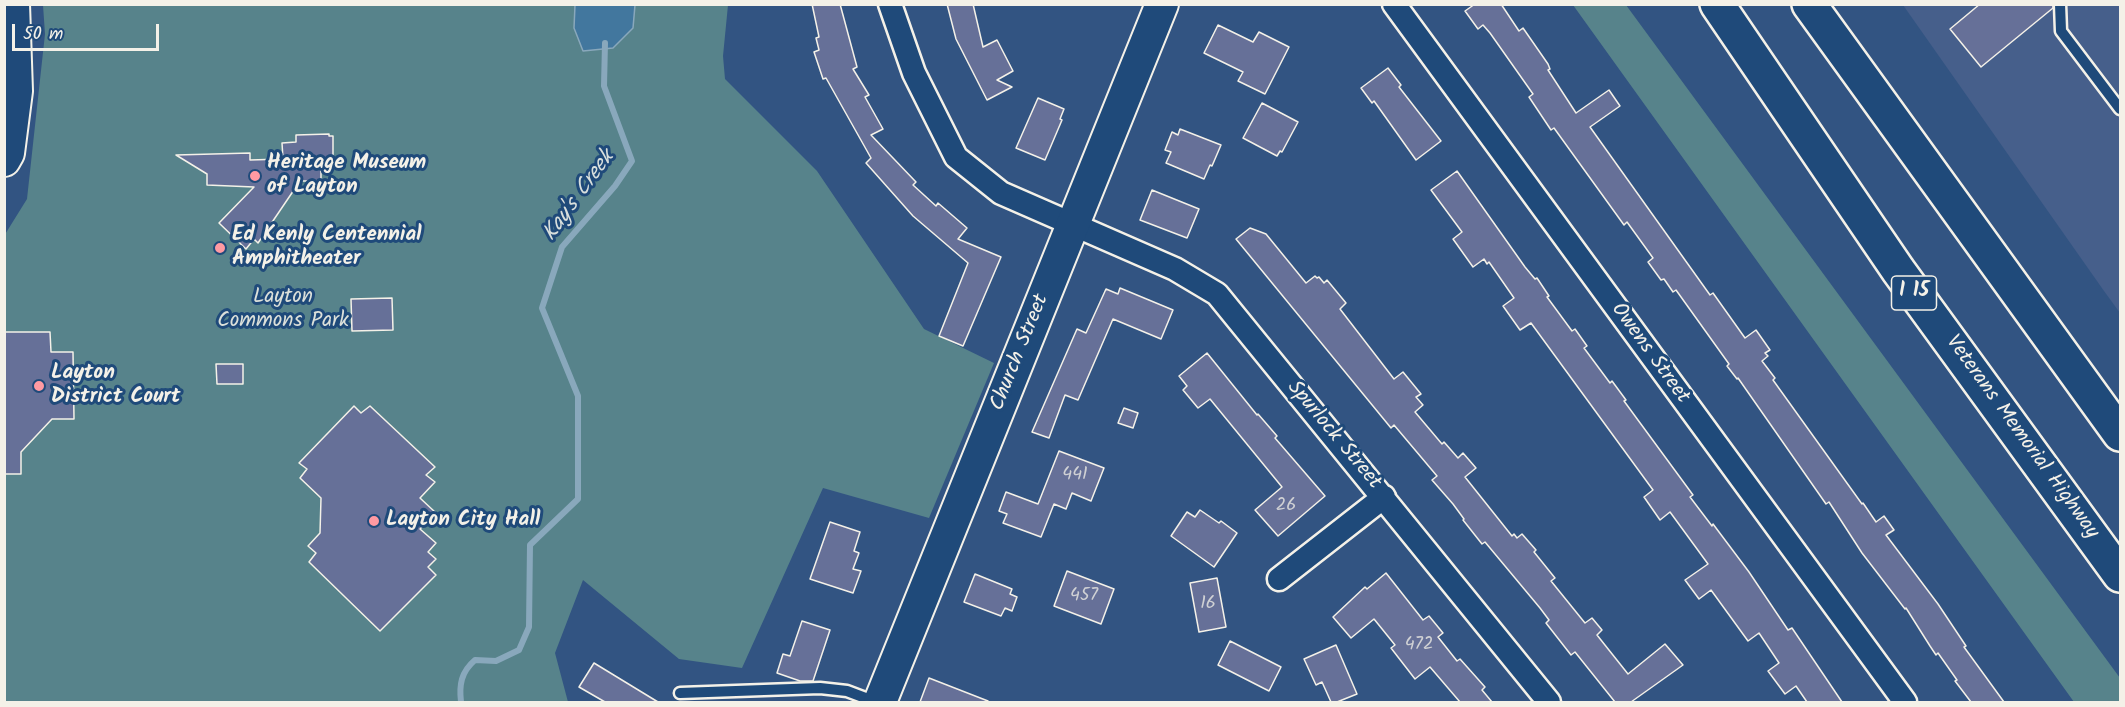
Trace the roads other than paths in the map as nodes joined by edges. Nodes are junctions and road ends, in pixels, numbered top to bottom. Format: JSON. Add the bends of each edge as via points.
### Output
{"nodes":[{"id":1,"x":13,"y":4,"type":"edge"},
{"id":2,"x":890,"y":4,"type":"edge"},
{"id":3,"x":1162,"y":4,"type":"edge"},
{"id":4,"x":1394,"y":4,"type":"edge"},
{"id":5,"x":1716,"y":4,"type":"edge"},
{"id":6,"x":1809,"y":4,"type":"edge"},
{"id":7,"x":2060,"y":4,"type":"edge"},
{"id":8,"x":2121,"y":109,"type":"edge"},
{"id":9,"x":4,"y":160,"type":"edge"},
{"id":10,"x":1073,"y":225,"type":"junction"},
{"id":11,"x":2121,"y":434,"type":"edge"},
{"id":12,"x":1384,"y":497,"type":"junction"},
{"id":13,"x":2121,"y":575,"type":"edge"},
{"id":14,"x":1279,"y":579,"type":"dead end"},
{"id":15,"x":680,"y":693,"type":"dead end"},
{"id":16,"x":878,"y":702,"type":"edge"},
{"id":17,"x":1549,"y":702,"type":"edge"},
{"id":18,"x":1905,"y":702,"type":"edge"}],
"edges":[{"from":1,"to":9,"type":"street","via":[[16,91]]},
{"from":2,"to":10,"type":"street","name":"Spurlock Street","via":[[914,73],[956,157],[1001,193]]},
{"from":3,"to":10,"type":"street","name":"Church Street"},
{"from":4,"to":18,"type":"street","name":"Owens Street"},
{"from":5,"to":13,"type":"highway","name":"Veterans Memorial Highway","number":"I 15","via":[[1898,270]]},
{"from":6,"to":11,"type":"highway"},
{"from":7,"to":8,"type":"lane","via":[[2061,31]]},
{"from":10,"to":12,"type":"street","name":"Spurlock Street","via":[[1175,269],[1217,294]]},
{"from":10,"to":16,"type":"street","name":"Church Street"},
{"from":12,"to":14,"type":"street"},
{"from":12,"to":17,"type":"street","name":"Spurlock Street"},
{"from":15,"to":16,"type":"lane","via":[[820,688],[847,691]]}]}
